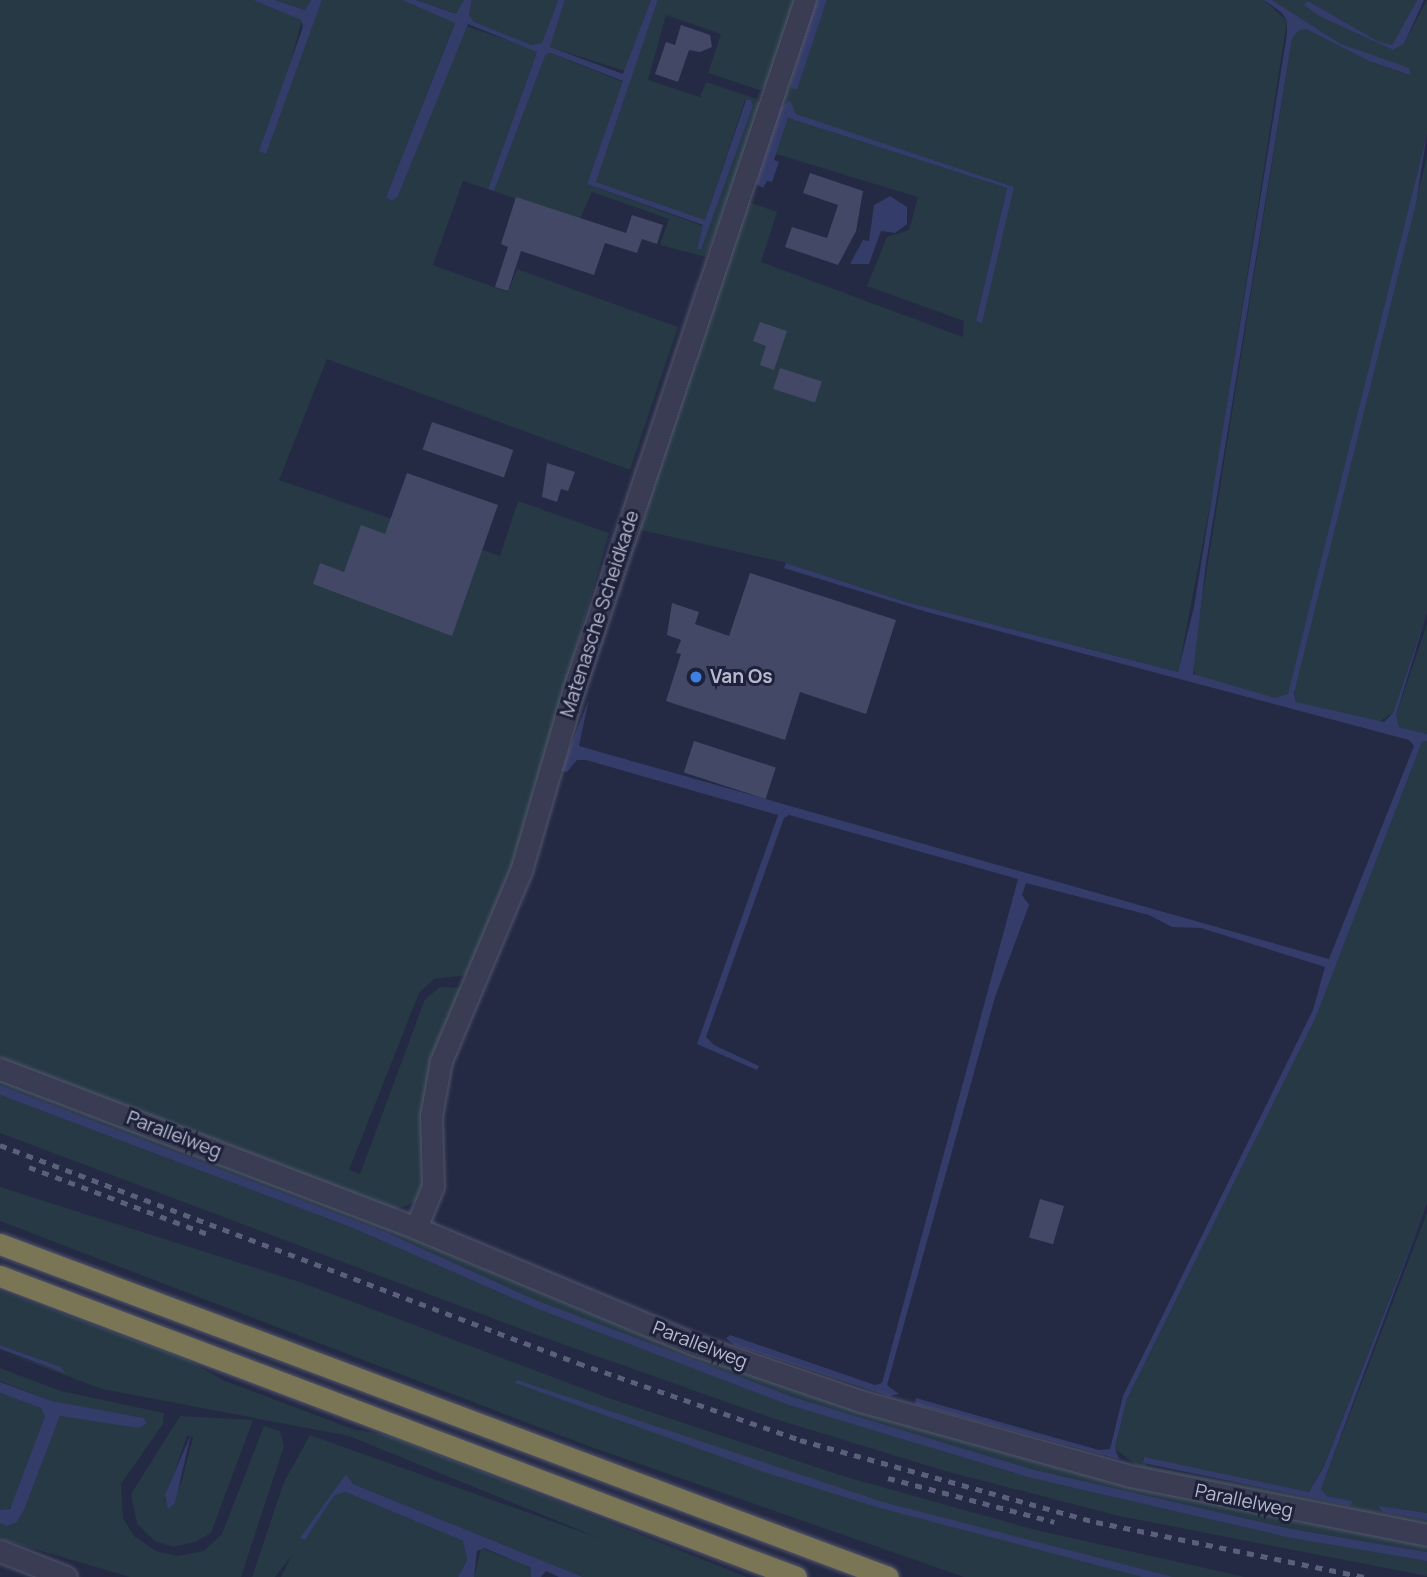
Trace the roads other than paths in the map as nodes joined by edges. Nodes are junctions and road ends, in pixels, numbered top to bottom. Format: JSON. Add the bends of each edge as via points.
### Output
{"nodes":[{"id":1,"x":805,"y":0,"type":"edge"},
{"id":2,"x":0,"y":1069,"type":"edge"},
{"id":3,"x":416,"y":1228,"type":"junction"},
{"id":4,"x":0,"y":1244,"type":"edge"},
{"id":5,"x":0,"y":1276,"type":"edge"},
{"id":6,"x":1427,"y":1535,"type":"edge"},
{"id":7,"x":0,"y":1551,"type":"edge"},
{"id":8,"x":0,"y":1564,"type":"edge"},
{"id":9,"x":36,"y":1577,"type":"edge"},
{"id":10,"x":66,"y":1577,"type":"edge"},
{"id":11,"x":796,"y":1577,"type":"edge"},
{"id":12,"x":888,"y":1577,"type":"edge"}],
"edges":[{"from":1,"to":3,"type":"street","name":"Matenasche Scheidkade","via":[[573,692],[521,871],[441,1061],[431,1116],[433,1186]]},
{"from":2,"to":3,"type":"street","name":"Parallelweg"},
{"from":3,"to":6,"type":"street","name":"Parallelweg","via":[[693,1344],[872,1405],[1130,1476]]},
{"from":4,"to":12,"type":"highway"},
{"from":5,"to":11,"type":"highway"},
{"from":7,"to":10,"type":"street"},
{"from":8,"to":9,"type":"street"}]}
